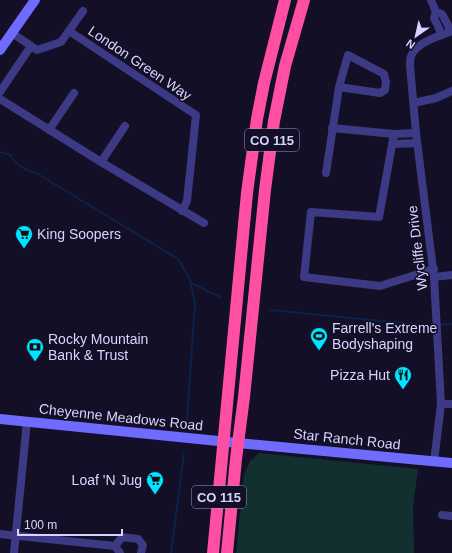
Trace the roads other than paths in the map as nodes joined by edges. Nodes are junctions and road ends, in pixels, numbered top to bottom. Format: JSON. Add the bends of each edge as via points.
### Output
{"nodes":[{"id":1,"x":35,"y":0,"type":"edge"},
{"id":2,"x":285,"y":0,"type":"edge"},
{"id":3,"x":304,"y":0,"type":"edge"},
{"id":4,"x":430,"y":0,"type":"edge"},
{"id":5,"x":83,"y":10,"type":"dead end"},
{"id":6,"x":436,"y":12,"type":"junction"},
{"id":7,"x":69,"y":31,"type":"junction"},
{"id":8,"x":452,"y":31,"type":"edge"},
{"id":9,"x":12,"y":33,"type":"junction"},
{"id":10,"x":442,"y":35,"type":"junction"},
{"id":11,"x":1,"y":46,"type":"edge"},
{"id":12,"x":31,"y":46,"type":"junction"},
{"id":13,"x":339,"y":88,"type":"junction"},
{"id":14,"x":452,"y":91,"type":"edge"},
{"id":15,"x":0,"y":92,"type":"edge"},
{"id":16,"x":74,"y":93,"type":"dead end"},
{"id":17,"x":0,"y":99,"type":"edge"},
{"id":18,"x":414,"y":103,"type":"junction"},
{"id":19,"x":126,"y":126,"type":"dead end"},
{"id":20,"x":332,"y":128,"type":"junction"},
{"id":21,"x":49,"y":130,"type":"junction"},
{"id":22,"x":416,"y":133,"type":"junction"},
{"id":23,"x":394,"y":134,"type":"junction"},
{"id":24,"x":417,"y":143,"type":"junction"},
{"id":25,"x":392,"y":144,"type":"junction"},
{"id":26,"x":100,"y":162,"type":"junction"},
{"id":27,"x":326,"y":173,"type":"dead end"},
{"id":28,"x":182,"y":211,"type":"junction"},
{"id":29,"x":204,"y":224,"type":"dead end"},
{"id":30,"x":434,"y":269,"type":"junction"},
{"id":31,"x":452,"y":275,"type":"edge"},
{"id":32,"x":434,"y":277,"type":"junction"},
{"id":33,"x":441,"y":404,"type":"junction"},
{"id":34,"x":452,"y":404,"type":"edge"},
{"id":35,"x":0,"y":419,"type":"edge"},
{"id":36,"x":27,"y":421,"type":"junction"},
{"id":37,"x":223,"y":442,"type":"junction"},
{"id":38,"x":238,"y":443,"type":"junction"},
{"id":39,"x":434,"y":462,"type":"junction"},
{"id":40,"x":452,"y":463,"type":"edge"},
{"id":41,"x":442,"y":515,"type":"dead end"},
{"id":42,"x":452,"y":516,"type":"edge"},
{"id":43,"x":0,"y":534,"type":"edge"},
{"id":44,"x":15,"y":536,"type":"junction"},
{"id":45,"x":117,"y":550,"type":"edge"},
{"id":46,"x":14,"y":553,"type":"edge"},
{"id":47,"x":141,"y":553,"type":"edge"},
{"id":48,"x":213,"y":553,"type":"edge"},
{"id":49,"x":227,"y":553,"type":"edge"}],
"edges":[{"from":1,"to":9,"type":"street"},
{"from":2,"to":37,"type":"highway","number":"CO 115","via":[[257,119],[247,193]]},
{"from":3,"to":38,"type":"highway","number":"CO 115","via":[[285,66],[274,121]]},
{"from":4,"to":6,"type":"street"},
{"from":5,"to":7,"type":"street","name":"London Green Way"},
{"from":6,"to":8,"type":"street","via":[[442,14]]},
{"from":6,"to":10,"type":"street","via":[[434,18]]},
{"from":7,"to":12,"type":"street","name":"London Green Way","via":[[61,42],[37,50]]},
{"from":7,"to":28,"type":"street","name":"London Green Way","via":[[196,115],[187,202]]},
{"from":8,"to":10,"type":"street","name":"Wycliffe Drive"},
{"from":9,"to":11,"type":"street"},
{"from":9,"to":12,"type":"street"},
{"from":10,"to":18,"type":"street","name":"Wycliffe Drive","via":[[422,44],[411,57]]},
{"from":12,"to":15,"type":"street"},
{"from":13,"to":13,"type":"street","via":[[348,55],[384,74],[386,82],[385,90],[380,93]]},
{"from":13,"to":20,"type":"street"},
{"from":14,"to":18,"type":"street"},
{"from":16,"to":21,"type":"street"},
{"from":17,"to":21,"type":"street"},
{"from":18,"to":22,"type":"street","name":"Wycliffe Drive"},
{"from":19,"to":26,"type":"street"},
{"from":20,"to":23,"type":"street"},
{"from":20,"to":27,"type":"street"},
{"from":21,"to":26,"type":"street"},
{"from":22,"to":23,"type":"street"},
{"from":22,"to":24,"type":"street","name":"Wycliffe Drive"},
{"from":23,"to":25,"type":"street"},
{"from":24,"to":25,"type":"street"},
{"from":24,"to":30,"type":"street","name":"Wycliffe Drive"},
{"from":25,"to":30,"type":"street","via":[[379,217],[311,212],[304,278],[380,286]]},
{"from":26,"to":28,"type":"street"},
{"from":28,"to":29,"type":"street"},
{"from":30,"to":32,"type":"street","name":"Wycliffe Drive"},
{"from":31,"to":32,"type":"street"},
{"from":32,"to":33,"type":"street","name":"Wycliffe Drive"},
{"from":33,"to":34,"type":"street"},
{"from":33,"to":39,"type":"street","name":"Wycliffe Drive"},
{"from":35,"to":36,"type":"street","name":"Cheyenne Meadows Road"},
{"from":36,"to":37,"type":"street","name":"Cheyenne Meadows Road"},
{"from":36,"to":44,"type":"street"},
{"from":37,"to":38,"type":"street","name":"Cheyenne Meadows Road"},
{"from":37,"to":48,"type":"highway","number":"CO 115"},
{"from":38,"to":39,"type":"street","name":"Star Ranch Road"},
{"from":38,"to":49,"type":"highway","number":"CO 115"},
{"from":39,"to":40,"type":"street","name":"Star Ranch Road"},
{"from":41,"to":42,"type":"street"},
{"from":43,"to":44,"type":"street"},
{"from":44,"to":45,"type":"street"},
{"from":44,"to":46,"type":"street"},
{"from":45,"to":47,"type":"street","via":[[122,537],[138,539],[143,545]]}]}
